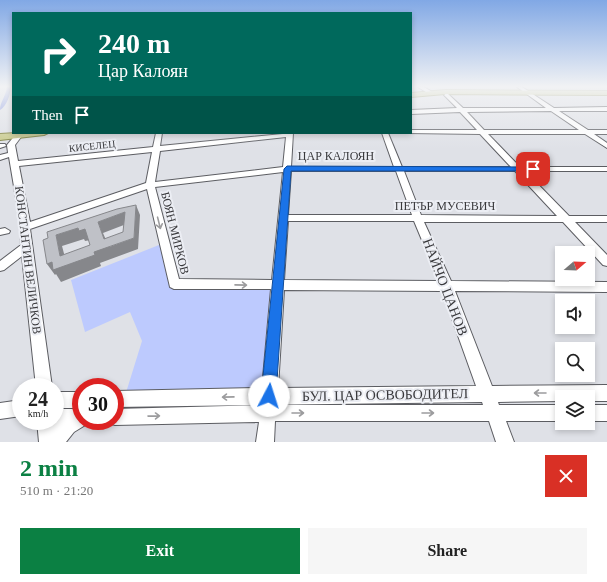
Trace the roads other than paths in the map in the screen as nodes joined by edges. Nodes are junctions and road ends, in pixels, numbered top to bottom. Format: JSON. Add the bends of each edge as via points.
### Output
{"nodes":[{"id":1,"x":460,"y":108,"type":"edge"},
{"id":2,"x":552,"y":109,"type":"junction"},
{"id":3,"x":607,"y":109,"type":"edge"},
{"id":4,"x":462,"y":110,"type":"junction"},
{"id":5,"x":412,"y":112,"type":"edge"},
{"id":6,"x":412,"y":132,"type":"edge"},
{"id":7,"x":483,"y":132,"type":"junction"},
{"id":8,"x":586,"y":132,"type":"junction"},
{"id":9,"x":607,"y":132,"type":"edge"},
{"id":10,"x":0,"y":134,"type":"edge"},
{"id":11,"x":17,"y":134,"type":"edge"},
{"id":12,"x":159,"y":134,"type":"edge"},
{"id":13,"x":290,"y":134,"type":"edge"},
{"id":14,"x":385,"y":134,"type":"edge"},
{"id":15,"x":1,"y":143,"type":"edge"},
{"id":16,"x":607,"y":146,"type":"edge"},
{"id":17,"x":157,"y":149,"type":"junction"},
{"id":18,"x":0,"y":158,"type":"edge"},
{"id":19,"x":14,"y":159,"type":"junction"},
{"id":20,"x":287,"y":169,"type":"junction"},
{"id":21,"x":399,"y":169,"type":"junction"},
{"id":22,"x":518,"y":169,"type":"junction"},
{"id":23,"x":607,"y":169,"type":"edge"},
{"id":24,"x":150,"y":185,"type":"junction"},
{"id":25,"x":283,"y":218,"type":"junction"},
{"id":26,"x":418,"y":218,"type":"junction"},
{"id":27,"x":566,"y":219,"type":"junction"},
{"id":28,"x":607,"y":219,"type":"edge"},
{"id":29,"x":25,"y":227,"type":"junction"},
{"id":30,"x":26,"y":247,"type":"junction"},
{"id":31,"x":607,"y":262,"type":"edge"},
{"id":32,"x":0,"y":267,"type":"edge"},
{"id":33,"x":278,"y":285,"type":"junction"},
{"id":34,"x":447,"y":286,"type":"junction"},
{"id":35,"x":607,"y":287,"type":"edge"},
{"id":36,"x":43,"y":378,"type":"edge"},
{"id":37,"x":607,"y":393,"type":"edge"},
{"id":38,"x":486,"y":394,"type":"junction"},
{"id":39,"x":269,"y":396,"type":"junction"},
{"id":40,"x":124,"y":399,"type":"edge"},
{"id":41,"x":12,"y":409,"type":"edge"},
{"id":42,"x":0,"y":411,"type":"edge"},
{"id":43,"x":493,"y":413,"type":"junction"},
{"id":44,"x":555,"y":413,"type":"edge"},
{"id":45,"x":595,"y":413,"type":"edge"},
{"id":46,"x":607,"y":413,"type":"edge"},
{"id":47,"x":124,"y":416,"type":"edge"},
{"id":48,"x":72,"y":423,"type":"edge"},
{"id":49,"x":267,"y":423,"type":"dead end"},
{"id":50,"x":47,"y":430,"type":"edge"},
{"id":51,"x":48,"y":442,"type":"edge"},
{"id":52,"x":55,"y":442,"type":"edge"},
{"id":53,"x":265,"y":442,"type":"edge"},
{"id":54,"x":505,"y":442,"type":"edge"}],
"edges":[{"from":1,"to":4,"type":"street"},
{"from":2,"to":3,"type":"street"},
{"from":2,"to":4,"type":"street"},
{"from":2,"to":8,"type":"street"},
{"from":4,"to":5,"type":"street"},
{"from":4,"to":7,"type":"street"},
{"from":6,"to":7,"type":"street"},
{"from":7,"to":8,"type":"street"},
{"from":7,"to":22,"type":"street"},
{"from":8,"to":9,"type":"street"},
{"from":8,"to":16,"type":"street"},
{"from":10,"to":11,"type":"main road"},
{"from":11,"to":15,"type":"main road"},
{"from":11,"to":19,"type":"street","name":"КОНСТАНТИН ВЕЛИЧКОВ","via":[[11,145]]},
{"from":12,"to":17,"type":"street","name":"БОЯН МИРКОВ"},
{"from":13,"to":17,"type":"street","name":"КИСЕЛЕЦ"},
{"from":13,"to":20,"type":"street"},
{"from":14,"to":21,"type":"street","name":"НАЙЧО ЦАНОВ"},
{"from":17,"to":19,"type":"street","name":"КИСЕЛЕЦ"},
{"from":17,"to":24,"type":"street","name":"БОЯН МИРКОВ"},
{"from":18,"to":19,"type":"street","name":"КИСЕЛЕЦ"},
{"from":19,"to":29,"type":"street","name":"КОНСТАНТИН ВЕЛИЧКОВ"},
{"from":20,"to":21,"type":"street","name":"ЦАР КАЛОЯН"},
{"from":20,"to":24,"type":"street","name":"ЦАР КАЛОЯН"},
{"from":20,"to":25,"type":"street"},
{"from":21,"to":22,"type":"street","name":"ЦАР КАЛОЯН"},
{"from":21,"to":26,"type":"street","name":"НАЙЧО ЦАНОВ"},
{"from":22,"to":23,"type":"street","name":"ЦАР КАЛОЯН"},
{"from":22,"to":27,"type":"street"},
{"from":24,"to":29,"type":"street","name":"ЦАР КАЛОЯН"},
{"from":24,"to":33,"type":"street","name":"БОЯН МИРКОВ","one_way":true,"via":[[174,284]]},
{"from":25,"to":26,"type":"street","name":"ПЕТЪР МУСЕВИЧ"},
{"from":25,"to":33,"type":"street"},
{"from":26,"to":27,"type":"street","name":"ПЕТЪР МУСЕВИЧ"},
{"from":26,"to":34,"type":"street","name":"НАЙЧО ЦАНОВ"},
{"from":27,"to":28,"type":"street","name":"ПЕТЪР МУСЕВИЧ"},
{"from":27,"to":31,"type":"street"},
{"from":29,"to":30,"type":"street","name":"КОНСТАНТИН ВЕЛИЧКОВ"},
{"from":30,"to":32,"type":"street"},
{"from":30,"to":36,"type":"street","name":"КОНСТАНТИН ВЕЛИЧКОВ"},
{"from":33,"to":34,"type":"street"},
{"from":33,"to":39,"type":"street"},
{"from":34,"to":35,"type":"street"},
{"from":34,"to":38,"type":"street","name":"НАЙЧО ЦАНОВ"},
{"from":37,"to":38,"type":"street","name":"БУЛ. ЦАР ОСВОБОДИТЕЛ","one_way":true},
{"from":38,"to":39,"type":"street","name":"БУЛ. ЦАР ОСВОБОДИТЕЛ"},
{"from":38,"to":43,"type":"street","name":"НАЙЧО ЦАНОВ"},
{"from":39,"to":40,"type":"street","name":"БУЛ. ЦАР ОСВОБОДИТЕЛ","one_way":true},
{"from":41,"to":42,"type":"street"},
{"from":43,"to":44,"type":"street","name":"БУЛ. ЦАР ОСВОБОДИТЕЛ"},
{"from":47,"to":43,"type":"street","name":"БУЛ. ЦАР ОСВОБОДИТЕЛ","one_way":true},
{"from":43,"to":54,"type":"street","name":"НАЙЧО ЦАНОВ"},
{"from":45,"to":46,"type":"street"},
{"from":48,"to":52,"type":"street"},
{"from":49,"to":53,"type":"street"},
{"from":50,"to":51,"type":"street"}]}
